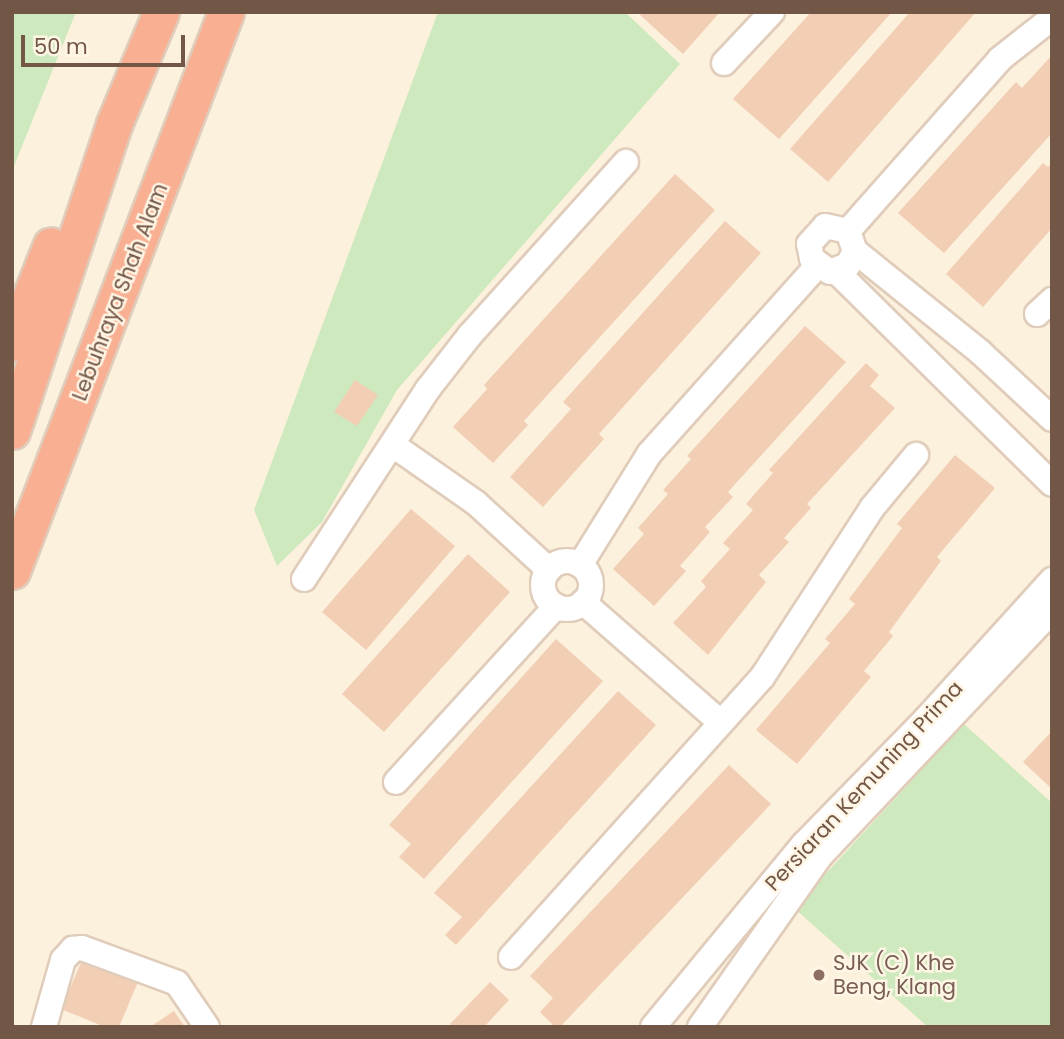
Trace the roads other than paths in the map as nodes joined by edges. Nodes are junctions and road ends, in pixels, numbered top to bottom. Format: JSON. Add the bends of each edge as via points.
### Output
{"nodes":[{"id":1,"x":161,"y":12,"type":"edge"},
{"id":2,"x":226,"y":12,"type":"edge"},
{"id":3,"x":772,"y":12,"type":"edge"},
{"id":4,"x":1052,"y":18,"type":"edge"},
{"id":5,"x":724,"y":63,"type":"dead end"},
{"id":6,"x":114,"y":124,"type":"junction"},
{"id":7,"x":626,"y":162,"type":"dead end"},
{"id":8,"x":851,"y":241,"type":"junction"},
{"id":9,"x":826,"y":268,"type":"junction"},
{"id":10,"x":12,"y":343,"type":"edge"},
{"id":11,"x":1021,"y":393,"type":"junction"},
{"id":12,"x":1052,"y":419,"type":"edge"},
{"id":13,"x":994,"y":423,"type":"junction"},
{"id":14,"x":12,"y":431,"type":"edge"},
{"id":15,"x":393,"y":445,"type":"junction"},
{"id":16,"x":916,"y":455,"type":"dead end"},
{"id":17,"x":1052,"y":484,"type":"edge"},
{"id":18,"x":580,"y":565,"type":"junction"},
{"id":19,"x":549,"y":570,"type":"junction"},
{"id":20,"x":12,"y":572,"type":"edge"},
{"id":21,"x":304,"y":579,"type":"dead end"},
{"id":22,"x":1050,"y":597,"type":"edge"},
{"id":23,"x":583,"y":602,"type":"junction"},
{"id":24,"x":556,"y":606,"type":"junction"},
{"id":25,"x":720,"y":722,"type":"junction"},
{"id":26,"x":396,"y":782,"type":"dead end"},
{"id":27,"x":511,"y":957,"type":"dead end"},
{"id":28,"x":698,"y":974,"type":"junction"},
{"id":29,"x":723,"y":994,"type":"junction"},
{"id":30,"x":44,"y":1027,"type":"edge"},
{"id":31,"x":207,"y":1027,"type":"edge"},
{"id":32,"x":653,"y":1027,"type":"edge"},
{"id":33,"x":700,"y":1027,"type":"edge"}],
"edges":[{"from":1,"to":6,"type":"highway"},
{"from":2,"to":20,"type":"highway","name":"Lebuhraya Shah Alam"},
{"from":3,"to":5,"type":"street"},
{"from":4,"to":8,"type":"street","via":[[1000,59]]},
{"from":6,"to":10,"type":"highway","via":[[51,245]]},
{"from":6,"to":14,"type":"highway"},
{"from":7,"to":15,"type":"street","via":[[470,335]]},
{"from":8,"to":9,"type":"street","via":[[848,265]]},
{"from":8,"to":9,"type":"street","via":[[832,225],[812,236],[809,252]]},
{"from":8,"to":11,"type":"street"},
{"from":9,"to":13,"type":"street"},
{"from":9,"to":18,"type":"street","via":[[649,454]]},
{"from":11,"to":12,"type":"street"},
{"from":11,"to":13,"type":"street"},
{"from":13,"to":17,"type":"street"},
{"from":15,"to":19,"type":"street","via":[[477,503]]},
{"from":15,"to":21,"type":"street"},
{"from":16,"to":25,"type":"street","via":[[873,508],[762,676]]},
{"from":18,"to":19,"type":"street","via":[[561,562]]},
{"from":18,"to":23,"type":"street","via":[[591,583]]},
{"from":19,"to":24,"type":"street","via":[[544,589]]},
{"from":22,"to":28,"type":"street","name":"Persiaran Kemuning Prima","via":[[804,844]]},
{"from":22,"to":29,"type":"street","name":"Persiaran Kemuning Prima","via":[[820,856]]},
{"from":23,"to":24,"type":"street","via":[[570,608]]},
{"from":23,"to":25,"type":"street"},
{"from":24,"to":26,"type":"street"},
{"from":25,"to":27,"type":"street"},
{"from":28,"to":29,"type":"street"},
{"from":28,"to":32,"type":"street","name":"Persiaran Kemuning Prima"},
{"from":29,"to":33,"type":"street","name":"Persiaran Kemuning Prima"},
{"from":30,"to":31,"type":"street","via":[[63,960],[73,949],[82,948],[177,983]]}]}
